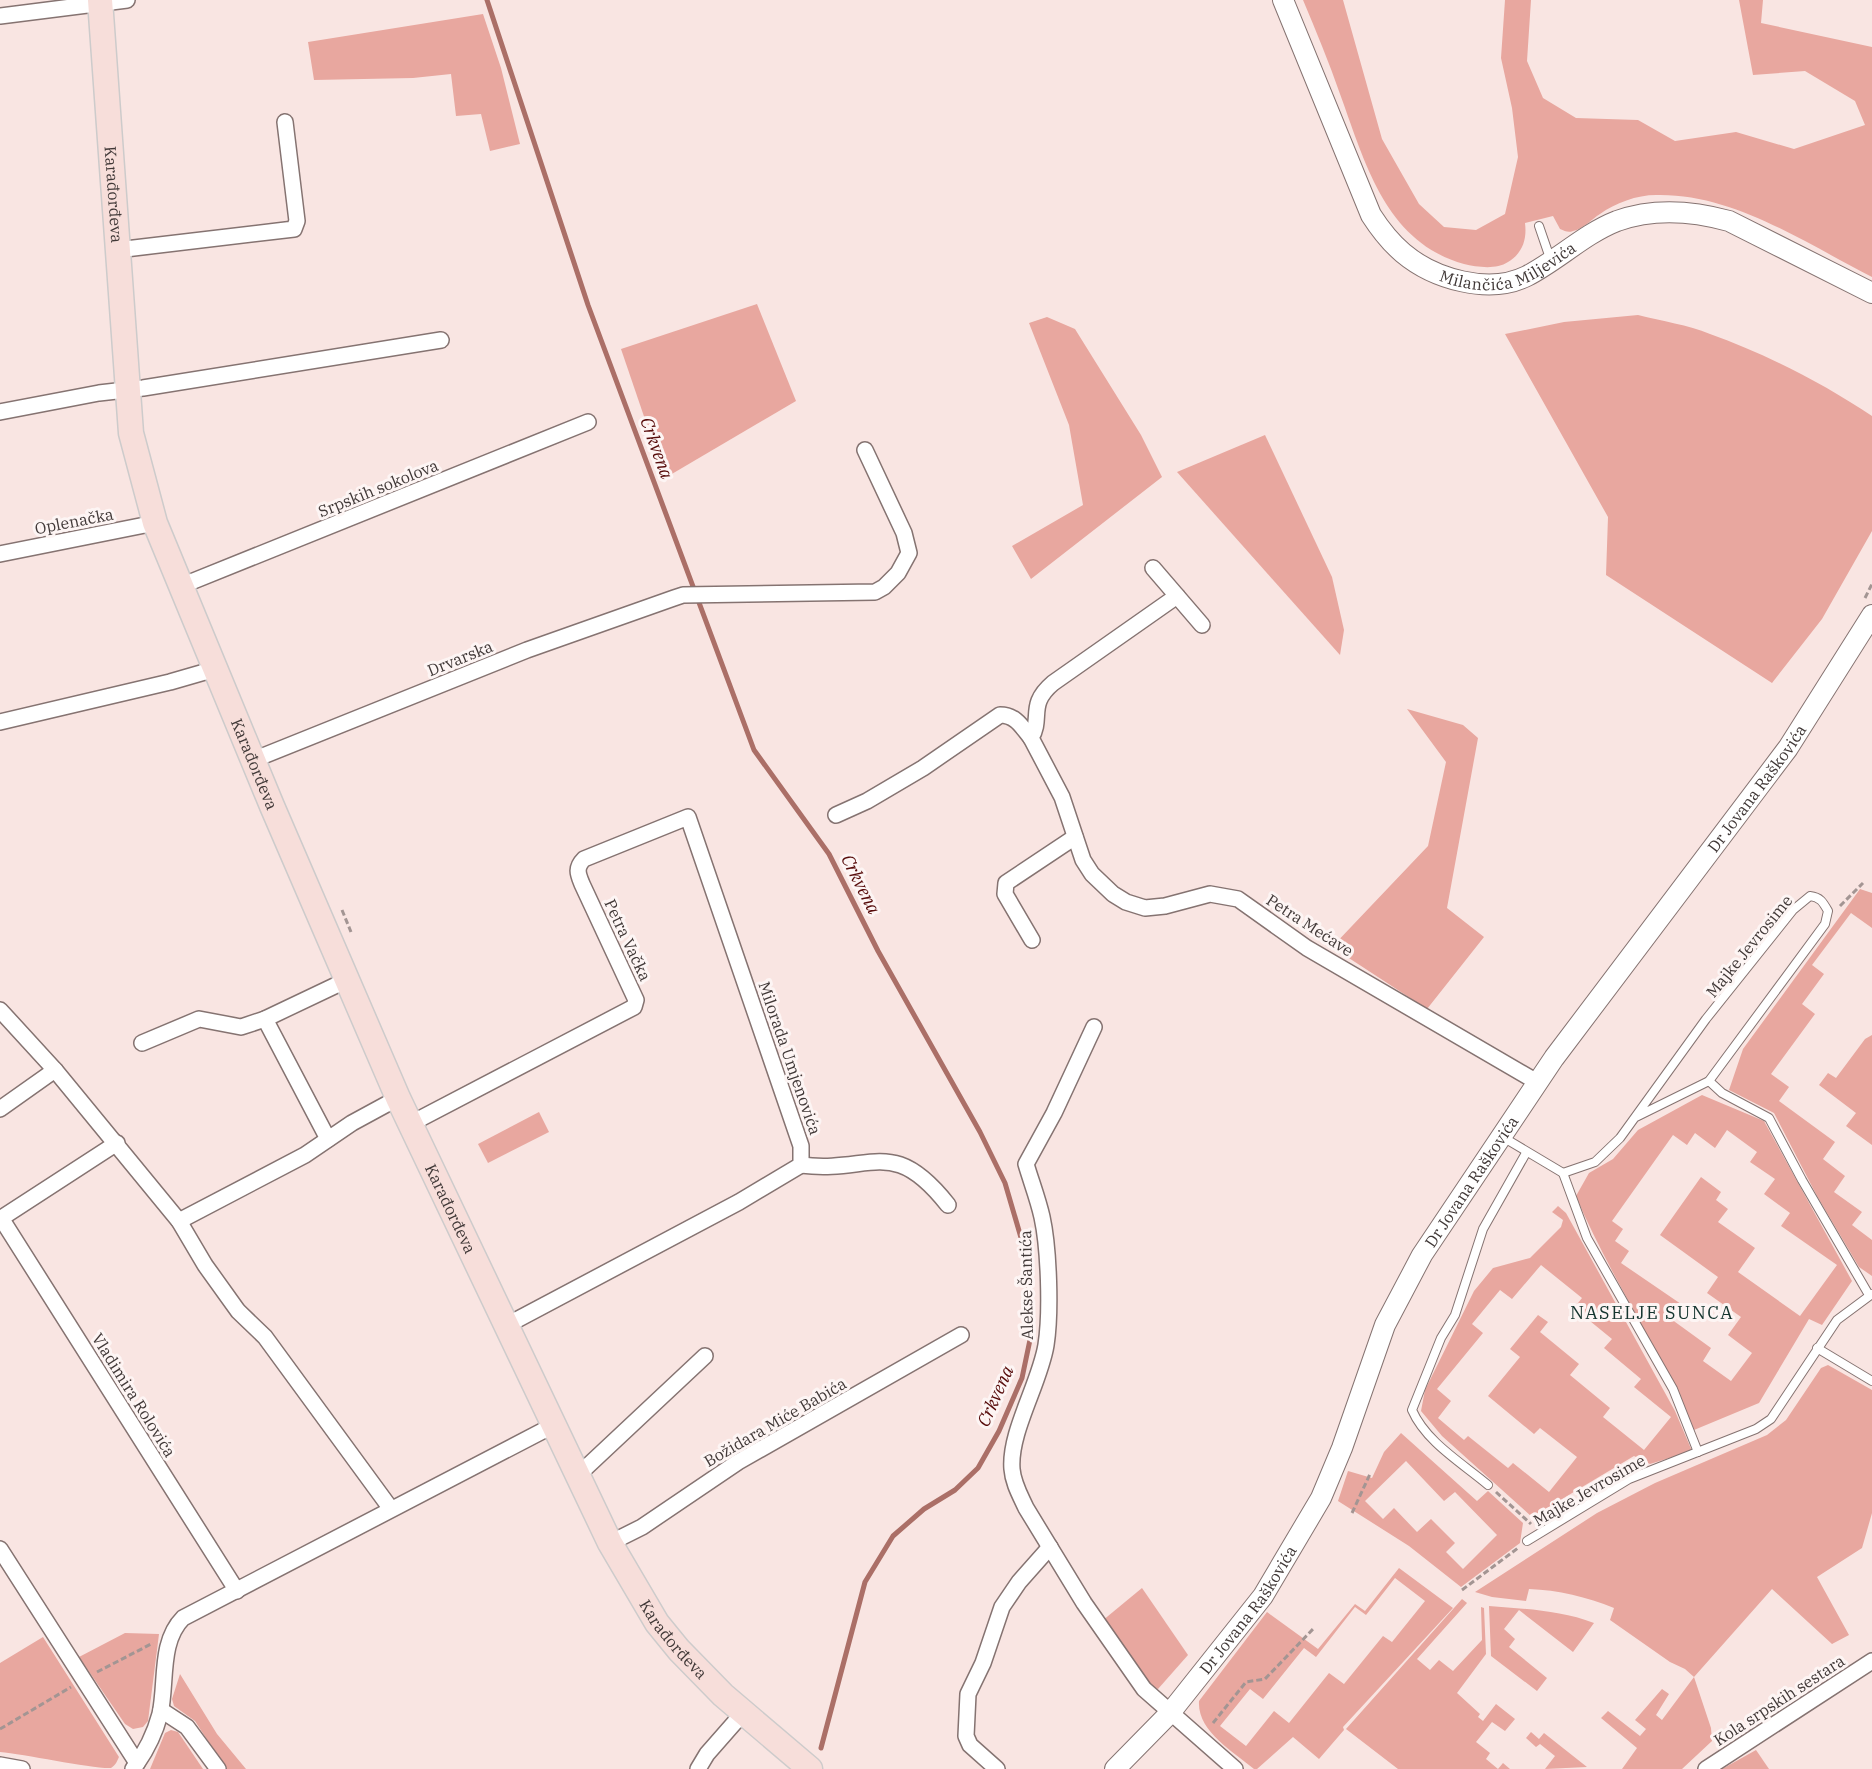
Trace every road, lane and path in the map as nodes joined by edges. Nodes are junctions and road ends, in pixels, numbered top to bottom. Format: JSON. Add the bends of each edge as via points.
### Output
{"nodes":[{"id":1,"x":127,"y":0,"type":"edge"},
{"id":2,"x":1283,"y":0,"type":"edge"},
{"id":3,"x":101,"y":2,"type":"edge"},
{"id":4,"x":0,"y":16,"type":"edge"},
{"id":5,"x":285,"y":122,"type":"dead end"},
{"id":6,"x":1539,"y":226,"type":"dead end"},
{"id":7,"x":117,"y":250,"type":"junction"},
{"id":8,"x":1552,"y":262,"type":"junction"},
{"id":9,"x":1872,"y":293,"type":"edge"},
{"id":10,"x":441,"y":340,"type":"dead end"},
{"id":11,"x":127,"y":389,"type":"junction"},
{"id":12,"x":0,"y":412,"type":"edge"},
{"id":13,"x":588,"y":422,"type":"dead end"},
{"id":14,"x":865,"y":450,"type":"dead end"},
{"id":15,"x":155,"y":523,"type":"junction"},
{"id":16,"x":0,"y":554,"type":"edge"},
{"id":17,"x":1153,"y":568,"type":"dead end"},
{"id":18,"x":181,"y":586,"type":"junction"},
{"id":19,"x":1177,"y":596,"type":"junction"},
{"id":20,"x":1872,"y":615,"type":"edge"},
{"id":21,"x":1202,"y":626,"type":"dead end"},
{"id":22,"x":214,"y":669,"type":"junction"},
{"id":23,"x":0,"y":722,"type":"edge"},
{"id":24,"x":1031,"y":738,"type":"junction"},
{"id":25,"x":253,"y":760,"type":"junction"},
{"id":26,"x":836,"y":814,"type":"dead end"},
{"id":27,"x":688,"y":817,"type":"joint"},
{"id":28,"x":1075,"y":837,"type":"junction"},
{"id":29,"x":1863,"y":883,"type":"dead end"},
{"id":30,"x":341,"y":908,"type":"dead end"},
{"id":31,"x":1828,"y":918,"type":"junction"},
{"id":32,"x":352,"y":935,"type":"dead end"},
{"id":33,"x":1032,"y":940,"type":"dead end"},
{"id":34,"x":347,"y":980,"type":"junction"},
{"id":35,"x":0,"y":1010,"type":"edge"},
{"id":36,"x":265,"y":1019,"type":"junction"},
{"id":37,"x":1094,"y":1027,"type":"dead end"},
{"id":38,"x":142,"y":1043,"type":"dead end"},
{"id":39,"x":55,"y":1070,"type":"junction"},
{"id":40,"x":1709,"y":1081,"type":"junction"},
{"id":41,"x":1537,"y":1082,"type":"junction"},
{"id":42,"x":398,"y":1098,"type":"junction"},
{"id":43,"x":0,"y":1109,"type":"edge"},
{"id":44,"x":1636,"y":1117,"type":"junction"},
{"id":45,"x":410,"y":1124,"type":"junction"},
{"id":46,"x":1500,"y":1136,"type":"junction"},
{"id":47,"x":328,"y":1139,"type":"junction"},
{"id":48,"x":117,"y":1143,"type":"junction"},
{"id":49,"x":1526,"y":1153,"type":"junction"},
{"id":50,"x":801,"y":1165,"type":"junction"},
{"id":51,"x":1563,"y":1173,"type":"junction"},
{"id":52,"x":948,"y":1205,"type":"dead end"},
{"id":53,"x":0,"y":1218,"type":"edge"},
{"id":54,"x":179,"y":1221,"type":"junction"},
{"id":55,"x":1871,"y":1295,"type":"edge"},
{"id":56,"x":507,"y":1325,"type":"junction"},
{"id":57,"x":961,"y":1335,"type":"dead end"},
{"id":58,"x":1817,"y":1348,"type":"junction"},
{"id":59,"x":705,"y":1356,"type":"dead end"},
{"id":60,"x":1872,"y":1381,"type":"edge"},
{"id":61,"x":554,"y":1425,"type":"junction"},
{"id":62,"x":1698,"y":1452,"type":"junction"},
{"id":63,"x":1370,"y":1474,"type":"dead end"},
{"id":64,"x":577,"y":1476,"type":"junction"},
{"id":65,"x":1488,"y":1485,"type":"joint"},
{"id":66,"x":391,"y":1509,"type":"junction"},
{"id":67,"x":1352,"y":1513,"type":"dead end"},
{"id":68,"x":1540,"y":1533,"type":"junction"},
{"id":69,"x":1527,"y":1541,"type":"joint"},
{"id":70,"x":610,"y":1543,"type":"junction"},
{"id":71,"x":1050,"y":1547,"type":"junction"},
{"id":72,"x":0,"y":1549,"type":"edge"},
{"id":73,"x":1462,"y":1590,"type":"dead end"},
{"id":74,"x":237,"y":1591,"type":"junction"},
{"id":75,"x":1314,"y":1628,"type":"dead end"},
{"id":76,"x":173,"y":1633,"type":"junction"},
{"id":77,"x":1872,"y":1661,"type":"edge"},
{"id":78,"x":91,"y":1675,"type":"dead end"},
{"id":79,"x":79,"y":1682,"type":"dead end"},
{"id":80,"x":161,"y":1710,"type":"junction"},
{"id":81,"x":743,"y":1713,"type":"junction"},
{"id":82,"x":1170,"y":1713,"type":"junction"},
{"id":83,"x":1213,"y":1723,"type":"dead end"},
{"id":84,"x":0,"y":1729,"type":"edge"},
{"id":85,"x":0,"y":1764,"type":"edge"},
{"id":86,"x":135,"y":1766,"type":"edge"},
{"id":87,"x":22,"y":1769,"type":"edge"},
{"id":88,"x":218,"y":1769,"type":"edge"},
{"id":89,"x":698,"y":1769,"type":"edge"},
{"id":90,"x":810,"y":1769,"type":"edge"},
{"id":91,"x":997,"y":1769,"type":"edge"},
{"id":92,"x":1114,"y":1769,"type":"edge"},
{"id":93,"x":1235,"y":1769,"type":"edge"},
{"id":94,"x":1706,"y":1769,"type":"edge"}],
"edges":[{"from":1,"to":3,"type":"street"},
{"from":2,"to":8,"type":"street","name":"Milančića Miljevića","via":[[1362,195],[1392,243],[1430,269],[1477,284],[1511,282]]},
{"from":3,"to":4,"type":"street"},
{"from":3,"to":7,"type":"main road","name":"Karađorđeva"},
{"from":5,"to":7,"type":"street","via":[[297,221],[294,230]]},
{"from":6,"to":8,"type":"lane"},
{"from":7,"to":11,"type":"main road","name":"Karađorđeva"},
{"from":8,"to":9,"type":"street","name":"Milančića Miljevića","via":[[1602,228],[1632,217],[1686,213],[1729,221]]},
{"from":10,"to":11,"type":"street"},
{"from":11,"to":12,"type":"street"},
{"from":11,"to":15,"type":"main road","name":"Karađorđeva","via":[[131,432]]},
{"from":13,"to":18,"type":"street","name":"Srpskih sokolova"},
{"from":14,"to":25,"type":"street","name":"Drvarska","via":[[909,553],[892,580],[874,592],[683,595],[527,650]]},
{"from":15,"to":16,"type":"street","name":"Oplenačka"},
{"from":15,"to":18,"type":"main road","name":"Karađorđeva"},
{"from":17,"to":19,"type":"street"},
{"from":18,"to":22,"type":"main road","name":"Karađorđeva"},
{"from":19,"to":21,"type":"street"},
{"from":19,"to":24,"type":"street","via":[[1046,689],[1036,706]]},
{"from":20,"to":41,"type":"street","name":"Dr Jovana Raškovića","via":[[1788,748]]},
{"from":22,"to":23,"type":"street"},
{"from":22,"to":25,"type":"main road","name":"Karađorđeva"},
{"from":24,"to":26,"type":"street","name":"Petra Mećave","via":[[1016,720],[1000,715],[923,768]]},
{"from":24,"to":28,"type":"street","name":"Petra Mećave","via":[[1053,777]]},
{"from":25,"to":34,"type":"main road","name":"Karađorđeva"},
{"from":27,"to":45,"type":"street","name":"Petra Vačka","via":[[584,859],[577,871],[636,1000],[634,1008]]},
{"from":27,"to":50,"type":"street","name":"Milorada Umjenovića","via":[[801,1146]]},
{"from":28,"to":33,"type":"street","via":[[1006,883],[1005,894]]},
{"from":28,"to":41,"type":"street","name":"Petra Mećave","via":[[1092,874],[1126,902],[1145,908],[1210,894],[1238,899],[1307,948]]},
{"from":29,"to":31,"type":"path"},
{"from":30,"to":32,"type":"path"},
{"from":31,"to":40,"type":"lane","name":"Majke Jevrosime"},
{"from":31,"to":44,"type":"lane","name":"Majke Jevrosime","via":[[1828,911],[1817,897],[1804,899],[1706,1019]]},
{"from":34,"to":36,"type":"street"},
{"from":34,"to":42,"type":"main road","name":"Karađorđeva"},
{"from":35,"to":39,"type":"street"},
{"from":36,"to":38,"type":"street","via":[[241,1027],[199,1019]]},
{"from":36,"to":47,"type":"street"},
{"from":37,"to":71,"type":"street","name":"Alekse Šantića","via":[[1026,1164],[1045,1237],[1047,1329],[1042,1363],[1011,1466],[1017,1490]]},
{"from":39,"to":43,"type":"street"},
{"from":39,"to":48,"type":"street"},
{"from":40,"to":44,"type":"lane","name":"Majke Jevrosime"},
{"from":40,"to":55,"type":"lane","name":"Majke Jevrosime","via":[[1722,1093],[1769,1118]]},
{"from":41,"to":46,"type":"street","name":"Dr Jovana Raškovića"},
{"from":42,"to":45,"type":"main road","name":"Karađorđeva"},
{"from":42,"to":47,"type":"street"},
{"from":44,"to":51,"type":"lane","name":"Majke Jevrosime","via":[[1595,1162]]},
{"from":45,"to":56,"type":"main road","name":"Karađorđeva"},
{"from":46,"to":49,"type":"lane"},
{"from":46,"to":82,"type":"street","name":"Dr Jovana Raškovića","via":[[1394,1305],[1342,1448],[1310,1521],[1260,1602]]},
{"from":47,"to":54,"type":"street"},
{"from":48,"to":53,"type":"street","name":"Vladimira Rolovića"},
{"from":48,"to":54,"type":"street"},
{"from":49,"to":51,"type":"lane"},
{"from":49,"to":65,"type":"lane","via":[[1483,1228],[1458,1306],[1412,1410],[1423,1429]]},
{"from":50,"to":52,"type":"street","via":[[896,1163],[920,1174]]},
{"from":50,"to":56,"type":"street"},
{"from":51,"to":62,"type":"lane","via":[[1587,1238],[1673,1389]]},
{"from":53,"to":74,"type":"street","name":"Vladimira Rolovića"},
{"from":54,"to":66,"type":"street","via":[[238,1311],[265,1337]]},
{"from":55,"to":58,"type":"lane","name":"Majke Jevrosime","via":[[1844,1313]]},
{"from":56,"to":61,"type":"main road","name":"Karađorđeva"},
{"from":57,"to":70,"type":"street","name":"Božidara Miće Babića","via":[[738,1462],[642,1527]]},
{"from":58,"to":60,"type":"lane"},
{"from":58,"to":62,"type":"lane","name":"Majke Jevrosime","via":[[1771,1419],[1756,1430]]},
{"from":59,"to":64,"type":"street"},
{"from":61,"to":64,"type":"main road","name":"Karađorđeva"},
{"from":61,"to":66,"type":"street"},
{"from":62,"to":68,"type":"lane","name":"Majke Jevrosime","via":[[1629,1479]]},
{"from":63,"to":67,"type":"path"},
{"from":64,"to":70,"type":"main road","name":"Karađorđeva"},
{"from":65,"to":68,"type":"path"},
{"from":66,"to":74,"type":"street"},
{"from":68,"to":69,"type":"lane","name":"Majke Jevrosime"},
{"from":69,"to":73,"type":"path"},
{"from":70,"to":81,"type":"main road","name":"Karađorđeva","via":[[657,1623]]},
{"from":71,"to":82,"type":"street","name":"Alekse Šantića","via":[[1118,1655],[1149,1695]]},
{"from":71,"to":91,"type":"street","via":[[1002,1607],[968,1694],[966,1736],[970,1745]]},
{"from":72,"to":86,"type":"street"},
{"from":74,"to":76,"type":"street","via":[[191,1612]]},
{"from":75,"to":83,"type":"path","via":[[1265,1679],[1246,1682]]},
{"from":76,"to":78,"type":"path"},
{"from":76,"to":80,"type":"street"},
{"from":77,"to":94,"type":"street","name":"Kola srpskih sestara"},
{"from":79,"to":84,"type":"path"},
{"from":80,"to":86,"type":"street","via":[[155,1731]]},
{"from":80,"to":88,"type":"street","via":[[187,1727]]},
{"from":81,"to":89,"type":"street"},
{"from":81,"to":90,"type":"main road","name":"Karađorđeva"},
{"from":82,"to":92,"type":"street","name":"Dr Jovana Raškovića"},
{"from":82,"to":93,"type":"street"},
{"from":85,"to":87,"type":"street"}]}
